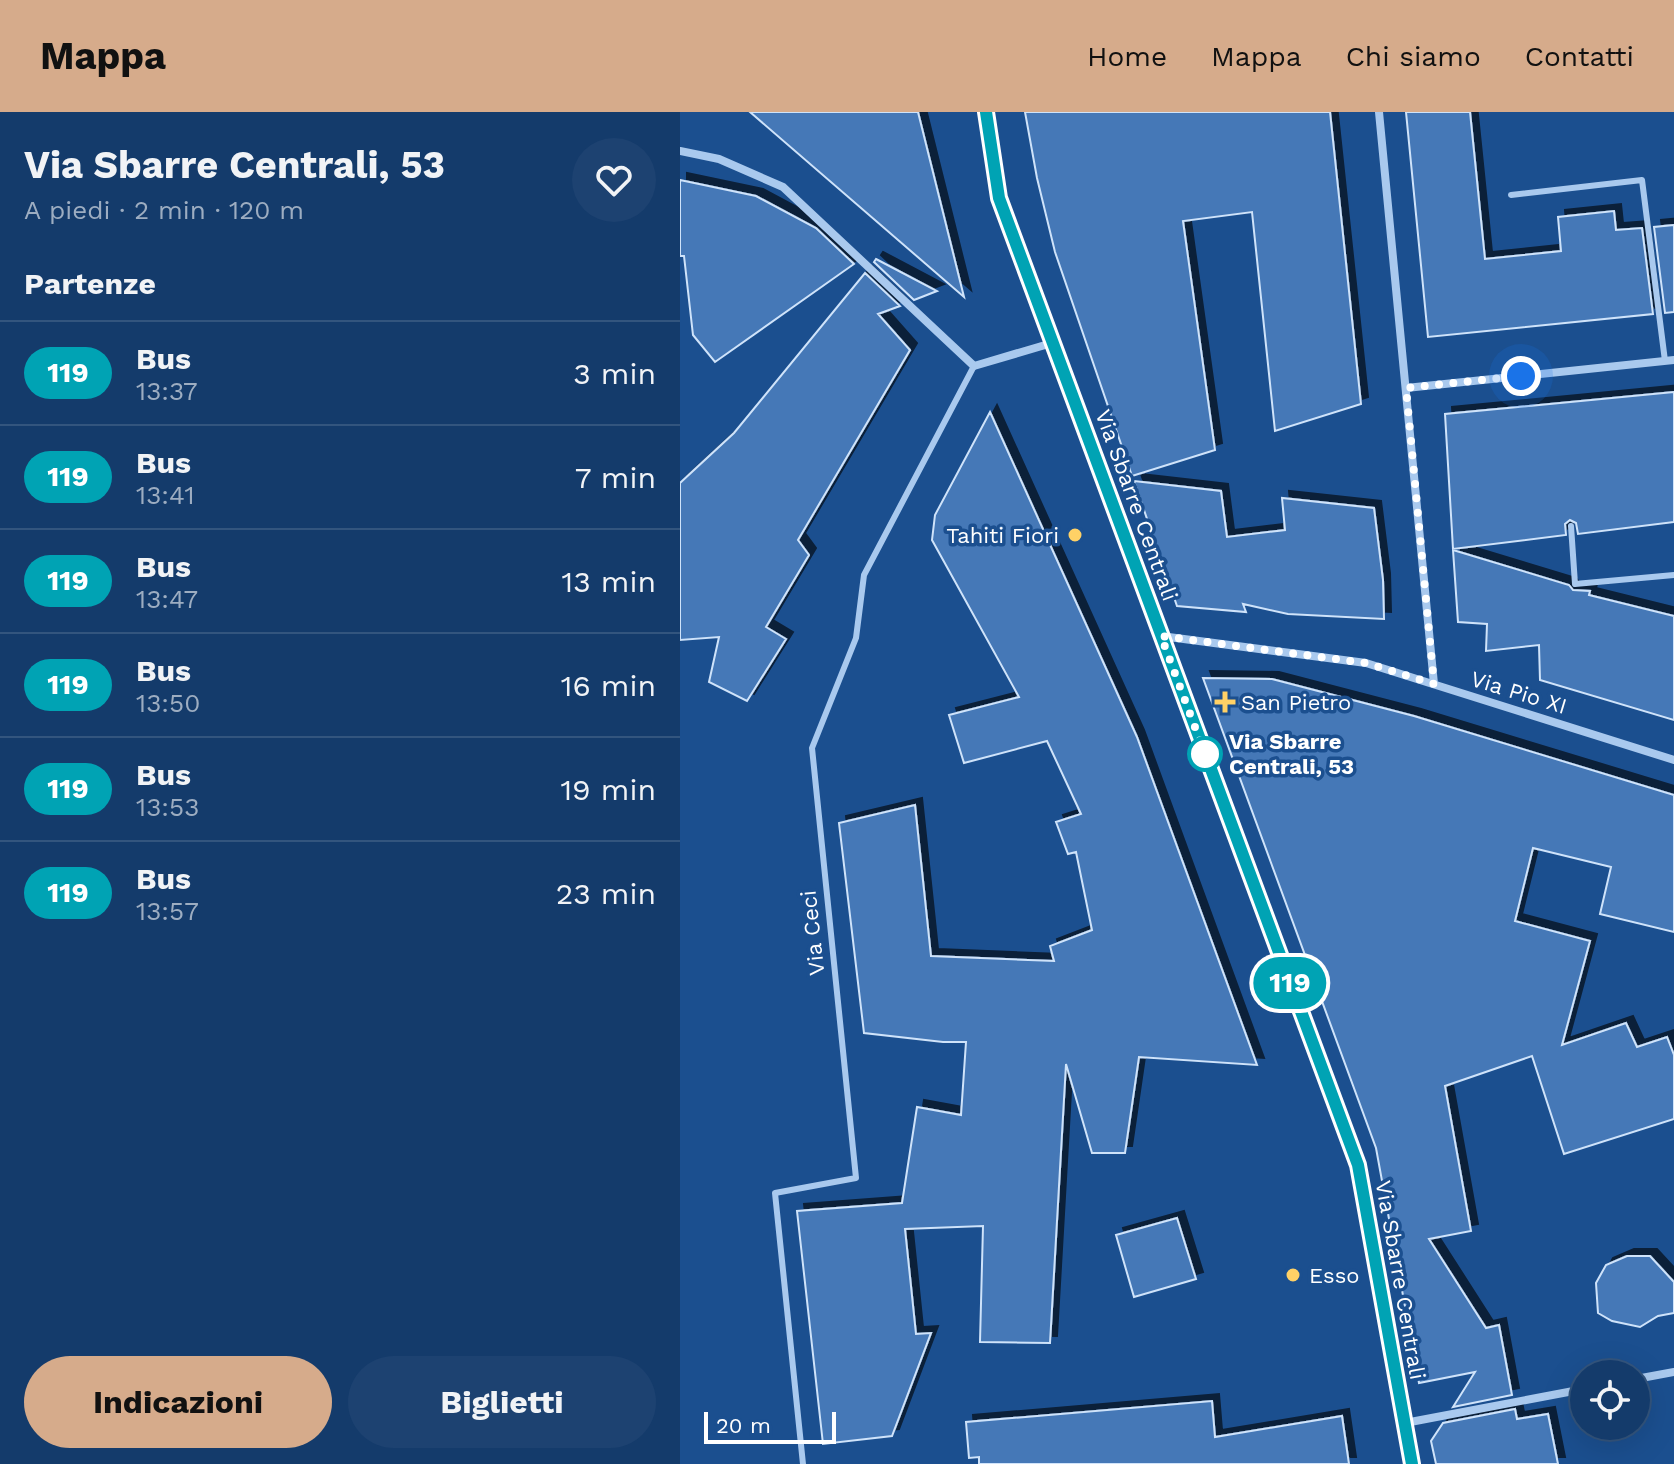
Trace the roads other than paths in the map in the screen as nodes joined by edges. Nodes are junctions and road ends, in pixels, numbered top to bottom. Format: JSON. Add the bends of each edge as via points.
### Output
{"nodes":[{"id":1,"x":986,"y":112,"type":"edge"},
{"id":2,"x":1379,"y":112,"type":"edge"},
{"id":3,"x":680,"y":151,"type":"edge"},
{"id":4,"x":1511,"y":195,"type":"dead end"},
{"id":5,"x":1053,"y":343,"type":"junction"},
{"id":6,"x":1669,"y":361,"type":"edge"},
{"id":7,"x":974,"y":366,"type":"junction"},
{"id":8,"x":1406,"y":388,"type":"junction"},
{"id":9,"x":1571,"y":526,"type":"dead end"},
{"id":10,"x":1674,"y":575,"type":"edge"},
{"id":11,"x":1161,"y":636,"type":"junction"},
{"id":12,"x":1434,"y":684,"type":"junction"},
{"id":13,"x":1674,"y":760,"type":"edge"},
{"id":14,"x":1674,"y":1372,"type":"edge"},
{"id":15,"x":1650,"y":1376,"type":"edge"},
{"id":16,"x":1570,"y":1392,"type":"edge"},
{"id":17,"x":1405,"y":1423,"type":"junction"},
{"id":18,"x":803,"y":1464,"type":"edge"},
{"id":19,"x":1412,"y":1464,"type":"edge"}],
"edges":[{"from":1,"to":5,"type":"street","name":"Via Sbarre Centrali","via":[[999,198]]},
{"from":2,"to":8,"type":"street"},
{"from":3,"to":7,"type":"street","via":[[719,159],[783,187]]},
{"from":4,"to":6,"type":"lane","via":[[1642,180]]},
{"from":5,"to":7,"type":"street"},
{"from":5,"to":11,"type":"street","name":"Via Sbarre Centrali"},
{"from":6,"to":8,"type":"street"},
{"from":7,"to":18,"type":"lane","name":"Via Ceci","via":[[864,575],[856,638],[812,748],[856,1178],[775,1193]]},
{"from":8,"to":12,"type":"street"},
{"from":9,"to":10,"type":"lane","via":[[1575,584]]},
{"from":11,"to":12,"type":"street","name":"Via Pio XI","via":[[1366,663]]},
{"from":11,"to":17,"type":"street","name":"Via Sbarre Centrali","via":[[1358,1165]]},
{"from":12,"to":13,"type":"street","name":"Via Pio XI"},
{"from":14,"to":15,"type":"street"},
{"from":16,"to":17,"type":"street"},
{"from":17,"to":19,"type":"street","name":"Via Sbarre Centrali"}]}
